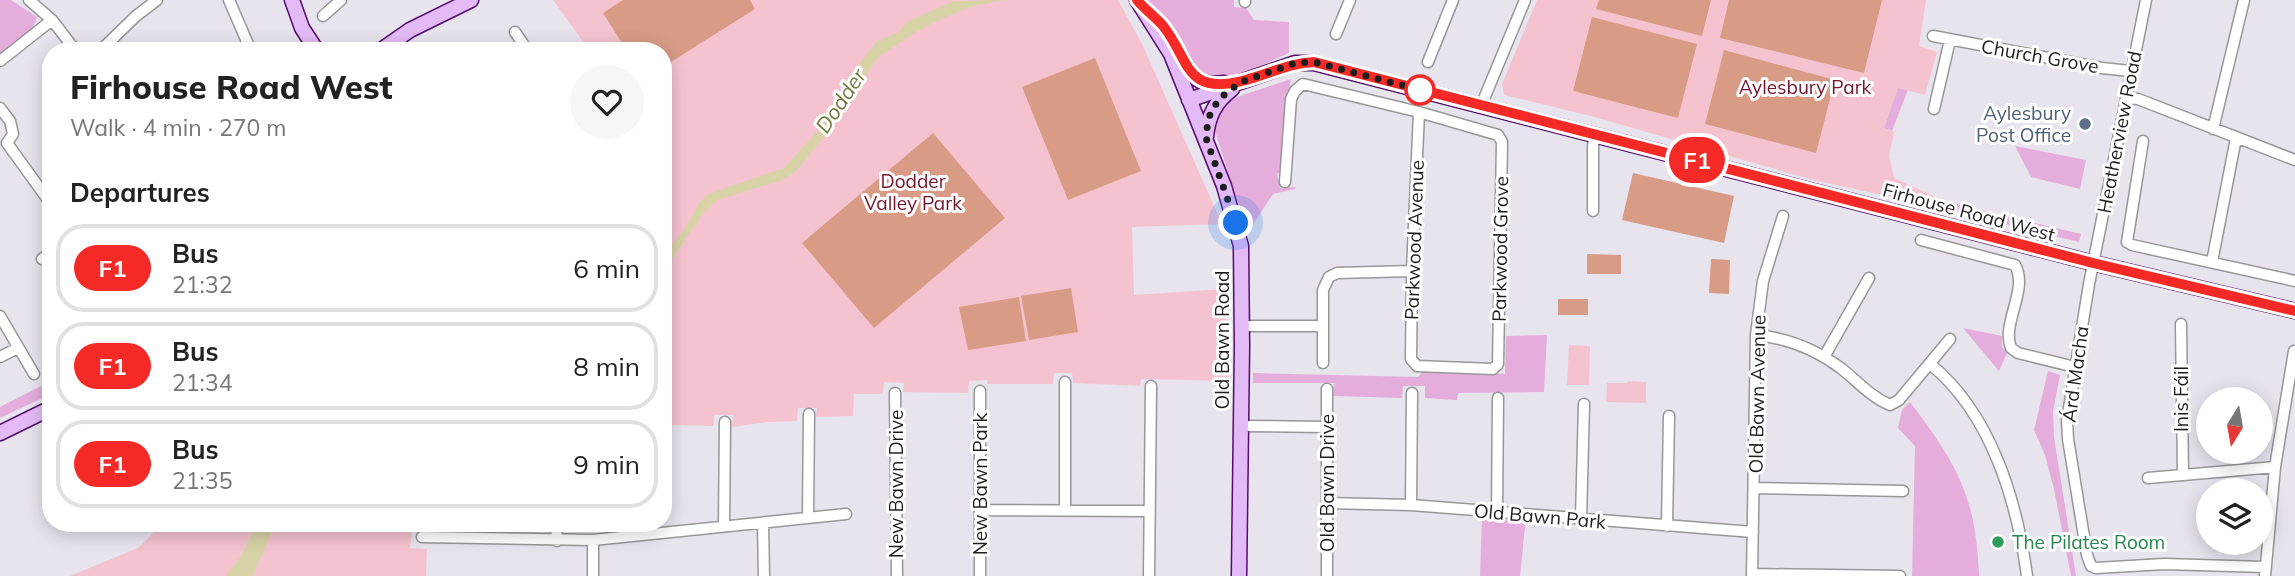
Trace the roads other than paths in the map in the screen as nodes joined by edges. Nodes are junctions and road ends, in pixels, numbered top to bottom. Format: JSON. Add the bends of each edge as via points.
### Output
{"nodes":[{"id":1,"x":29,"y":0,"type":"edge"},
{"id":2,"x":157,"y":0,"type":"edge"},
{"id":3,"x":229,"y":0,"type":"edge"},
{"id":4,"x":292,"y":0,"type":"edge"},
{"id":5,"x":341,"y":0,"type":"edge"},
{"id":6,"x":471,"y":0,"type":"edge"},
{"id":7,"x":1350,"y":0,"type":"edge"},
{"id":8,"x":1452,"y":0,"type":"edge"},
{"id":9,"x":1525,"y":0,"type":"edge"},
{"id":10,"x":2146,"y":0,"type":"edge"},
{"id":11,"x":2244,"y":0,"type":"edge"},
{"id":12,"x":1140,"y":4,"type":"edge"},
{"id":13,"x":323,"y":16,"type":"dead end"},
{"id":14,"x":52,"y":19,"type":"junction"},
{"id":15,"x":515,"y":32,"type":"dead end"},
{"id":16,"x":1336,"y":34,"type":"dead end"},
{"id":17,"x":1933,"y":36,"type":"dead end"},
{"id":18,"x":1950,"y":40,"type":"junction"},
{"id":19,"x":69,"y":42,"type":"edge"},
{"id":20,"x":109,"y":42,"type":"edge"},
{"id":21,"x":247,"y":42,"type":"edge"},
{"id":22,"x":311,"y":42,"type":"edge"},
{"id":23,"x":393,"y":42,"type":"edge"},
{"id":24,"x":522,"y":42,"type":"edge"},
{"id":25,"x":0,"y":61,"type":"edge"},
{"id":26,"x":1428,"y":62,"type":"dead end"},
{"id":27,"x":2130,"y":71,"type":"junction"},
{"id":28,"x":1241,"y":82,"type":"junction"},
{"id":29,"x":2126,"y":98,"type":"junction"},
{"id":30,"x":1189,"y":100,"type":"junction"},
{"id":31,"x":1481,"y":106,"type":"junction"},
{"id":32,"x":0,"y":108,"type":"edge"},
{"id":33,"x":1934,"y":109,"type":"dead end"},
{"id":34,"x":1419,"y":112,"type":"junction"},
{"id":35,"x":2213,"y":129,"type":"junction"},
{"id":36,"x":1595,"y":134,"type":"junction"},
{"id":37,"x":1206,"y":138,"type":"junction"},
{"id":38,"x":2236,"y":138,"type":"junction"},
{"id":39,"x":2143,"y":141,"type":"dead end"},
{"id":40,"x":2295,"y":160,"type":"edge"},
{"id":41,"x":1284,"y":181,"type":"dead end"},
{"id":42,"x":40,"y":188,"type":"joint"},
{"id":43,"x":42,"y":191,"type":"edge"},
{"id":44,"x":1593,"y":211,"type":"dead end"},
{"id":45,"x":1783,"y":216,"type":"dead end"},
{"id":46,"x":1921,"y":240,"type":"dead end"},
{"id":47,"x":2212,"y":262,"type":"junction"},
{"id":48,"x":2093,"y":263,"type":"junction"},
{"id":49,"x":1412,"y":271,"type":"junction"},
{"id":50,"x":1869,"y":278,"type":"dead end"},
{"id":51,"x":2295,"y":281,"type":"edge"},
{"id":52,"x":2295,"y":311,"type":"edge"},
{"id":53,"x":0,"y":316,"type":"edge"},
{"id":54,"x":2181,"y":324,"type":"dead end"},
{"id":55,"x":1242,"y":326,"type":"junction"},
{"id":56,"x":1322,"y":326,"type":"junction"},
{"id":57,"x":1756,"y":335,"type":"junction"},
{"id":58,"x":1950,"y":339,"type":"dead end"},
{"id":59,"x":18,"y":348,"type":"junction"},
{"id":60,"x":2294,"y":351,"type":"edge"},
{"id":61,"x":0,"y":357,"type":"edge"},
{"id":62,"x":1824,"y":357,"type":"junction"},
{"id":63,"x":1323,"y":363,"type":"dead end"},
{"id":64,"x":1930,"y":363,"type":"junction"},
{"id":65,"x":1418,"y":366,"type":"joint"},
{"id":66,"x":2075,"y":367,"type":"junction"},
{"id":67,"x":34,"y":374,"type":"dead end"},
{"id":68,"x":1065,"y":382,"type":"dead end"},
{"id":69,"x":1151,"y":386,"type":"dead end"},
{"id":70,"x":1328,"y":389,"type":"dead end"},
{"id":71,"x":980,"y":391,"type":"dead end"},
{"id":72,"x":895,"y":393,"type":"dead end"},
{"id":73,"x":1412,"y":393,"type":"dead end"},
{"id":74,"x":1498,"y":398,"type":"dead end"},
{"id":75,"x":1584,"y":404,"type":"dead end"},
{"id":76,"x":1890,"y":405,"type":"junction"},
{"id":77,"x":42,"y":412,"type":"edge"},
{"id":78,"x":809,"y":414,"type":"dead end"},
{"id":79,"x":2290,"y":415,"type":"edge"},
{"id":80,"x":1669,"y":416,"type":"dead end"},
{"id":81,"x":1895,"y":417,"type":"dead end"},
{"id":82,"x":725,"y":422,"type":"dead end"},
{"id":83,"x":1241,"y":426,"type":"junction"},
{"id":84,"x":1327,"y":426,"type":"junction"},
{"id":85,"x":0,"y":433,"type":"edge"},
{"id":86,"x":2275,"y":467,"type":"junction"},
{"id":87,"x":2183,"y":474,"type":"junction"},
{"id":88,"x":2148,"y":478,"type":"dead end"},
{"id":89,"x":1754,"y":488,"type":"junction"},
{"id":90,"x":1903,"y":491,"type":"dead end"},
{"id":91,"x":1327,"y":503,"type":"junction"},
{"id":92,"x":1411,"y":505,"type":"junction"},
{"id":93,"x":981,"y":510,"type":"junction"},
{"id":94,"x":1065,"y":511,"type":"junction"},
{"id":95,"x":1149,"y":511,"type":"junction"},
{"id":96,"x":1497,"y":512,"type":"junction"},
{"id":97,"x":846,"y":514,"type":"dead end"},
{"id":98,"x":808,"y":517,"type":"junction"},
{"id":99,"x":1581,"y":519,"type":"junction"},
{"id":100,"x":763,"y":523,"type":"junction"},
{"id":101,"x":724,"y":526,"type":"junction"},
{"id":102,"x":1667,"y":526,"type":"junction"},
{"id":103,"x":672,"y":528,"type":"edge"},
{"id":104,"x":556,"y":532,"type":"edge"},
{"id":105,"x":629,"y":532,"type":"edge"},
{"id":106,"x":1753,"y":532,"type":"junction"},
{"id":107,"x":422,"y":537,"type":"dead end"},
{"id":108,"x":593,"y":540,"type":"junction"},
{"id":109,"x":557,"y":541,"type":"junction"},
{"id":110,"x":2164,"y":570,"type":"edge"},
{"id":111,"x":2265,"y":571,"type":"edge"},
{"id":112,"x":1752,"y":575,"type":"edge"},
{"id":113,"x":593,"y":576,"type":"edge"},
{"id":114,"x":764,"y":576,"type":"edge"},
{"id":115,"x":897,"y":576,"type":"edge"},
{"id":116,"x":980,"y":576,"type":"edge"},
{"id":117,"x":1149,"y":576,"type":"edge"},
{"id":118,"x":1239,"y":576,"type":"edge"},
{"id":119,"x":1327,"y":576,"type":"edge"},
{"id":120,"x":1900,"y":576,"type":"edge"},
{"id":121,"x":2027,"y":576,"type":"edge"}],
"edges":[{"from":1,"to":14,"type":"street"},
{"from":2,"to":20,"type":"street"},
{"from":3,"to":21,"type":"street"},
{"from":4,"to":22,"type":"street"},
{"from":5,"to":13,"type":"street"},
{"from":6,"to":23,"type":"street"},
{"from":7,"to":16,"type":"street"},
{"from":8,"to":26,"type":"street"},
{"from":9,"to":31,"type":"street"},
{"from":10,"to":27,"type":"street","name":"Heatherview Road"},
{"from":11,"to":35,"type":"street"},
{"from":12,"to":28,"type":"street","via":[[1163,26],[1196,79],[1212,85]]},
{"from":12,"to":30,"type":"street","name":"Old Bawn Road","via":[[1171,54]]},
{"from":14,"to":19,"type":"street"},
{"from":14,"to":25,"type":"street"},
{"from":15,"to":24,"type":"street"},
{"from":17,"to":18,"type":"street","name":"Church Grove"},
{"from":18,"to":27,"type":"street","name":"Church Grove"},
{"from":18,"to":33,"type":"street"},
{"from":27,"to":29,"type":"street","name":"Heatherview Road"},
{"from":28,"to":30,"type":"street","name":"Firhouse Road West"},
{"from":28,"to":31,"type":"street","name":"Firhouse Road West","via":[[1295,63],[1314,62]]},
{"from":28,"to":37,"type":"street","via":[[1214,107]]},
{"from":29,"to":35,"type":"street"},
{"from":29,"to":48,"type":"street","name":"Heatherview Road"},
{"from":30,"to":37,"type":"street","name":"Old Bawn Road"},
{"from":31,"to":36,"type":"street","name":"Firhouse Road West"},
{"from":32,"to":42,"type":"street","via":[[13,134],[7,143]]},
{"from":34,"to":41,"type":"street","via":[[1303,84],[1291,99]]},
{"from":34,"to":49,"type":"street","name":"Parkwood Avenue"},
{"from":34,"to":65,"type":"street","name":"Parkwood Grove","via":[[1498,135],[1502,153],[1498,364],[1493,369]]},
{"from":35,"to":38,"type":"street"},
{"from":36,"to":44,"type":"street"},
{"from":36,"to":48,"type":"street","name":"Firhouse Road West"},
{"from":37,"to":55,"type":"street","name":"Old Bawn Road","via":[[1241,246]]},
{"from":38,"to":40,"type":"street"},
{"from":38,"to":47,"type":"street"},
{"from":39,"to":47,"type":"street","via":[[2127,242]]},
{"from":42,"to":43,"type":"street"},
{"from":45,"to":57,"type":"street","name":"Old Bawn Avenue","via":[[1763,281]]},
{"from":46,"to":66,"type":"street","via":[[2015,265],[2018,287],[2011,348]]},
{"from":47,"to":51,"type":"street"},
{"from":48,"to":52,"type":"street","name":"Firhouse Road West"},
{"from":48,"to":66,"type":"street","name":"Árd Macha"},
{"from":49,"to":56,"type":"street","via":[[1329,277],[1323,290]]},
{"from":49,"to":65,"type":"street","name":"Parkwood Avenue","via":[[1411,359]]},
{"from":50,"to":62,"type":"street"},
{"from":53,"to":59,"type":"street"},
{"from":54,"to":87,"type":"street","name":"Inis Fáil"},
{"from":55,"to":56,"type":"street"},
{"from":55,"to":83,"type":"street","name":"Old Bawn Road"},
{"from":56,"to":63,"type":"street"},
{"from":57,"to":62,"type":"street","via":[[1782,339]]},
{"from":57,"to":89,"type":"street","name":"Old Bawn Avenue"},
{"from":58,"to":64,"type":"street"},
{"from":59,"to":61,"type":"street"},
{"from":59,"to":67,"type":"street"},
{"from":60,"to":79,"type":"street"},
{"from":62,"to":76,"type":"street"},
{"from":64,"to":76,"type":"street"},
{"from":64,"to":121,"type":"street","via":[[1975,417],[1997,460],[2011,499]]},
{"from":66,"to":110,"type":"street","name":"Árd Macha","via":[[2068,439],[2091,566]]},
{"from":68,"to":94,"type":"street"},
{"from":69,"to":95,"type":"street"},
{"from":70,"to":84,"type":"street","name":"Old Bawn Drive"},
{"from":71,"to":93,"type":"street","name":"New Bawn Park"},
{"from":72,"to":115,"type":"street","name":"New Bawn Drive"},
{"from":73,"to":92,"type":"street"},
{"from":74,"to":96,"type":"street"},
{"from":75,"to":99,"type":"street"},
{"from":76,"to":81,"type":"street"},
{"from":77,"to":85,"type":"street"},
{"from":78,"to":98,"type":"street"},
{"from":79,"to":86,"type":"street"},
{"from":80,"to":102,"type":"street"},
{"from":82,"to":101,"type":"street"},
{"from":83,"to":84,"type":"street"},
{"from":83,"to":118,"type":"street","name":"Old Bawn Road"},
{"from":84,"to":91,"type":"street","name":"Old Bawn Drive"},
{"from":86,"to":87,"type":"street"},
{"from":86,"to":111,"type":"street"},
{"from":87,"to":88,"type":"street"},
{"from":89,"to":90,"type":"street"},
{"from":89,"to":106,"type":"street","name":"Old Bawn Avenue"},
{"from":91,"to":92,"type":"street","name":"Old Bawn Park"},
{"from":91,"to":119,"type":"street","name":"Old Bawn Drive"},
{"from":92,"to":96,"type":"street","name":"Old Bawn Park"},
{"from":93,"to":94,"type":"street"},
{"from":93,"to":116,"type":"street","name":"New Bawn Park"},
{"from":94,"to":95,"type":"street"},
{"from":95,"to":117,"type":"street"},
{"from":96,"to":99,"type":"street","name":"Old Bawn Park"},
{"from":97,"to":98,"type":"street"},
{"from":98,"to":100,"type":"street"},
{"from":99,"to":102,"type":"street","name":"Old Bawn Park"},
{"from":100,"to":101,"type":"street"},
{"from":100,"to":114,"type":"street"},
{"from":101,"to":103,"type":"street"},
{"from":102,"to":106,"type":"street","name":"Old Bawn Park"},
{"from":104,"to":109,"type":"street"},
{"from":105,"to":108,"type":"street"},
{"from":106,"to":112,"type":"street","name":"Old Bawn Avenue"},
{"from":107,"to":109,"type":"street"},
{"from":108,"to":109,"type":"street"},
{"from":108,"to":113,"type":"street"},
{"from":110,"to":111,"type":"street"},
{"from":112,"to":120,"type":"street"}]}
